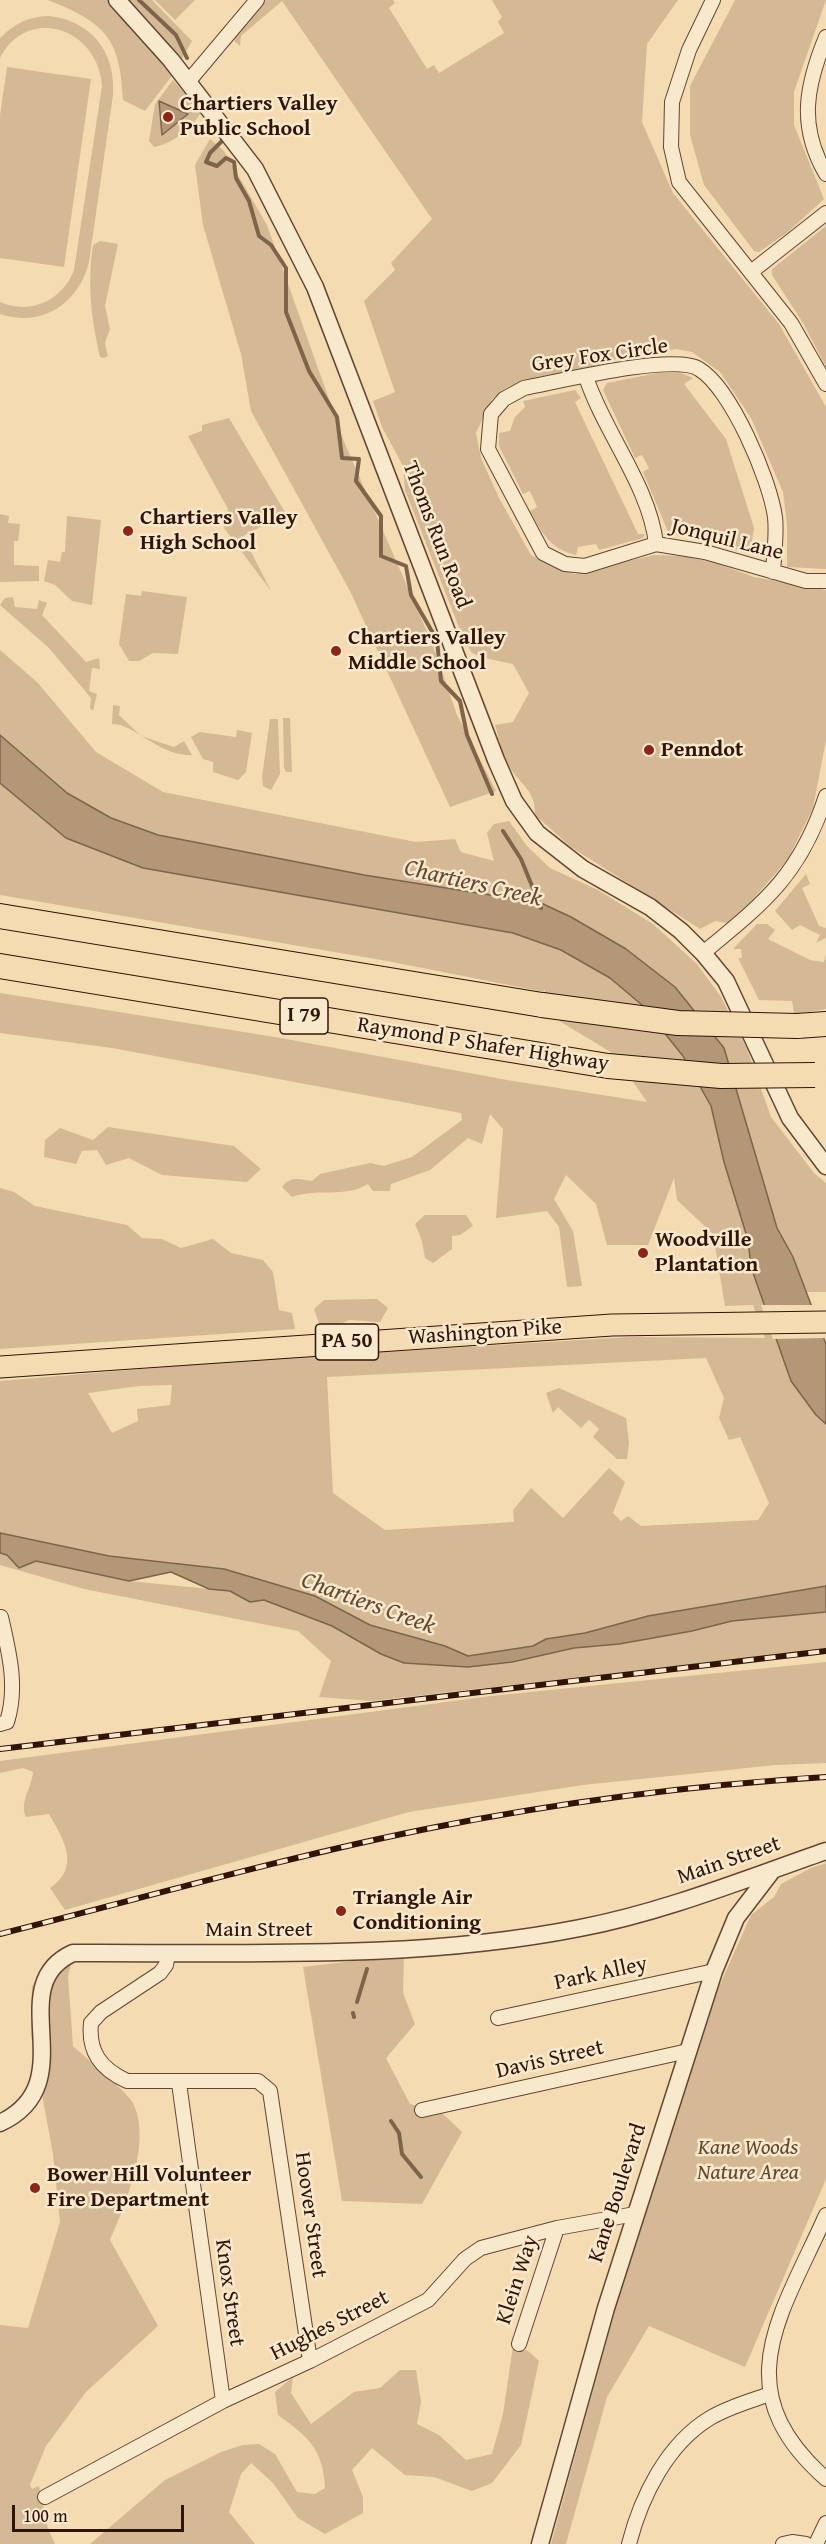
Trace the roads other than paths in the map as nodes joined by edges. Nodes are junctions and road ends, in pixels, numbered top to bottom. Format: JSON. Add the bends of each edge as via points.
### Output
{"nodes":[{"id":1,"x":117,"y":0,"type":"edge"},
{"id":2,"x":257,"y":0,"type":"edge"},
{"id":3,"x":713,"y":0,"type":"edge"},
{"id":4,"x":826,"y":37,"type":"edge"},
{"id":5,"x":188,"y":82,"type":"junction"},
{"id":6,"x":826,"y":174,"type":"edge"},
{"id":7,"x":826,"y":213,"type":"edge"},
{"id":8,"x":752,"y":273,"type":"junction"},
{"id":9,"x":586,"y":377,"type":"junction"},
{"id":10,"x":826,"y":384,"type":"edge"},
{"id":11,"x":656,"y":544,"type":"junction"},
{"id":12,"x":585,"y":566,"type":"joint"},
{"id":13,"x":774,"y":572,"type":"junction"},
{"id":14,"x":826,"y":581,"type":"edge"},
{"id":15,"x":826,"y":796,"type":"edge"},
{"id":16,"x":0,"y":916,"type":"edge"},
{"id":17,"x":703,"y":953,"type":"junction"},
{"id":18,"x":0,"y":966,"type":"edge"},
{"id":19,"x":0,"y":979,"type":"edge"},
{"id":20,"x":189,"y":998,"type":"junction"},
{"id":21,"x":826,"y":1023,"type":"edge"},
{"id":22,"x":821,"y":1075,"type":"edge"},
{"id":23,"x":826,"y":1166,"type":"edge"},
{"id":24,"x":826,"y":1322,"type":"edge"},
{"id":25,"x":0,"y":1367,"type":"edge"},
{"id":26,"x":1,"y":1617,"type":"edge"},
{"id":27,"x":0,"y":1724,"type":"edge"},
{"id":28,"x":826,"y":1851,"type":"edge"},
{"id":29,"x":773,"y":1870,"type":"junction"},
{"id":30,"x":168,"y":1953,"type":"junction"},
{"id":31,"x":714,"y":1971,"type":"junction"},
{"id":32,"x":32,"y":1974,"type":"dead end"},
{"id":33,"x":498,"y":2018,"type":"dead end"},
{"id":34,"x":25,"y":2037,"type":"dead end"},
{"id":35,"x":688,"y":2051,"type":"junction"},
{"id":36,"x":179,"y":2083,"type":"junction"},
{"id":37,"x":422,"y":2110,"type":"dead end"},
{"id":38,"x":0,"y":2123,"type":"edge"},
{"id":39,"x":635,"y":2214,"type":"junction"},
{"id":40,"x":826,"y":2215,"type":"edge"},
{"id":41,"x":557,"y":2228,"type":"junction"},
{"id":42,"x":519,"y":2344,"type":"dead end"},
{"id":43,"x":310,"y":2361,"type":"junction"},
{"id":44,"x":770,"y":2394,"type":"junction"},
{"id":45,"x":223,"y":2402,"type":"junction"},
{"id":46,"x":826,"y":2479,"type":"edge"},
{"id":47,"x":45,"y":2497,"type":"dead end"},
{"id":48,"x":826,"y":2523,"type":"edge"},
{"id":49,"x":540,"y":2544,"type":"edge"},
{"id":50,"x":629,"y":2544,"type":"edge"},
{"id":51,"x":783,"y":2544,"type":"edge"},
{"id":52,"x":806,"y":2544,"type":"edge"},
{"id":53,"x":816,"y":2544,"type":"edge"}],
"edges":[{"from":1,"to":5,"type":"street","name":"Thoms Run Road"},
{"from":2,"to":5,"type":"street"},
{"from":3,"to":8,"type":"street","via":[[689,50],[672,102],[671,147],[680,182]]},
{"from":4,"to":6,"type":"street","via":[[808,89],[807,122],[812,145]]},
{"from":5,"to":17,"type":"street","name":"Thoms Run Road","via":[[255,169],[315,287],[514,801],[537,833],[559,852],[650,907]]},
{"from":7,"to":8,"type":"street"},
{"from":8,"to":10,"type":"street","via":[[791,322]]},
{"from":9,"to":11,"type":"street","via":[[594,403],[655,530]]},
{"from":9,"to":12,"type":"street","name":"Grey Fox Circle","via":[[524,388],[504,399],[491,414],[487,434],[488,449],[543,553],[566,564]]},
{"from":9,"to":13,"type":"street","name":"Grey Fox Circle","via":[[668,363],[699,368],[722,393],[766,482],[775,517]]},
{"from":11,"to":12,"type":"street","name":"Jonquil Lane"},
{"from":11,"to":13,"type":"street","name":"Jonquil Lane","via":[[705,552]]},
{"from":13,"to":14,"type":"street","name":"Jonquil Lane","via":[[806,581]]},
{"from":15,"to":17,"type":"street","via":[[815,830],[796,864],[766,901]]},
{"from":16,"to":21,"type":"highway","number":"I 79","bridge":true,"via":[[542,1005],[678,1023]]},
{"from":17,"to":23,"type":"street","name":"Thoms Run Road","via":[[726,981],[790,1118]]},
{"from":18,"to":20,"type":"highway","name":"Raymond P Shafer Highway","number":"I 79"},
{"from":19,"to":20,"type":"highway"},
{"from":20,"to":22,"type":"highway","name":"Raymond P Shafer Highway","number":"I 79","bridge":true,"via":[[608,1066],[721,1076]]},
{"from":24,"to":25,"type":"main road","name":"Washington Pike","number":"PA 50","via":[[596,1326]]},
{"from":26,"to":27,"type":"street","via":[[13,1684],[7,1722]]},
{"from":28,"to":29,"type":"street","name":"Main Street"},
{"from":29,"to":30,"type":"street","name":"Main Street","via":[[625,1918],[504,1941],[392,1950]]},
{"from":29,"to":31,"type":"street","name":"Kane Boulevard","via":[[736,1918]]},
{"from":30,"to":32,"type":"street","name":"Main Street","via":[[73,1953],[54,1958]]},
{"from":30,"to":36,"type":"street","via":[[160,1974],[91,2023],[89,2040],[109,2073],[127,2082]]},
{"from":31,"to":33,"type":"street","name":"Park Alley"},
{"from":31,"to":35,"type":"street","name":"Kane Boulevard"},
{"from":34,"to":38,"type":"street","via":[[30,2094],[24,2108]]},
{"from":35,"to":37,"type":"street","name":"Davis Street"},
{"from":35,"to":39,"type":"street","name":"Kane Boulevard"},
{"from":36,"to":43,"type":"street","name":"Hoover Street","via":[[258,2081],[270,2091]]},
{"from":36,"to":45,"type":"street","name":"Knox Street"},
{"from":39,"to":41,"type":"street","name":"Hughes Street"},
{"from":39,"to":49,"type":"street","name":"Kane Boulevard"},
{"from":40,"to":44,"type":"street","via":[[771,2344]]},
{"from":41,"to":42,"type":"street","name":"Klein Way"},
{"from":41,"to":43,"type":"street","name":"Hughes Street","via":[[482,2248],[465,2259],[428,2300]]},
{"from":43,"to":45,"type":"street","name":"Hughes Street"},
{"from":44,"to":46,"type":"street","via":[[786,2437]]},
{"from":44,"to":50,"type":"street","via":[[712,2416],[677,2444],[651,2487]]},
{"from":45,"to":47,"type":"street","name":"Hughes Street"},
{"from":48,"to":53,"type":"street"},
{"from":51,"to":52,"type":"street"}]}
